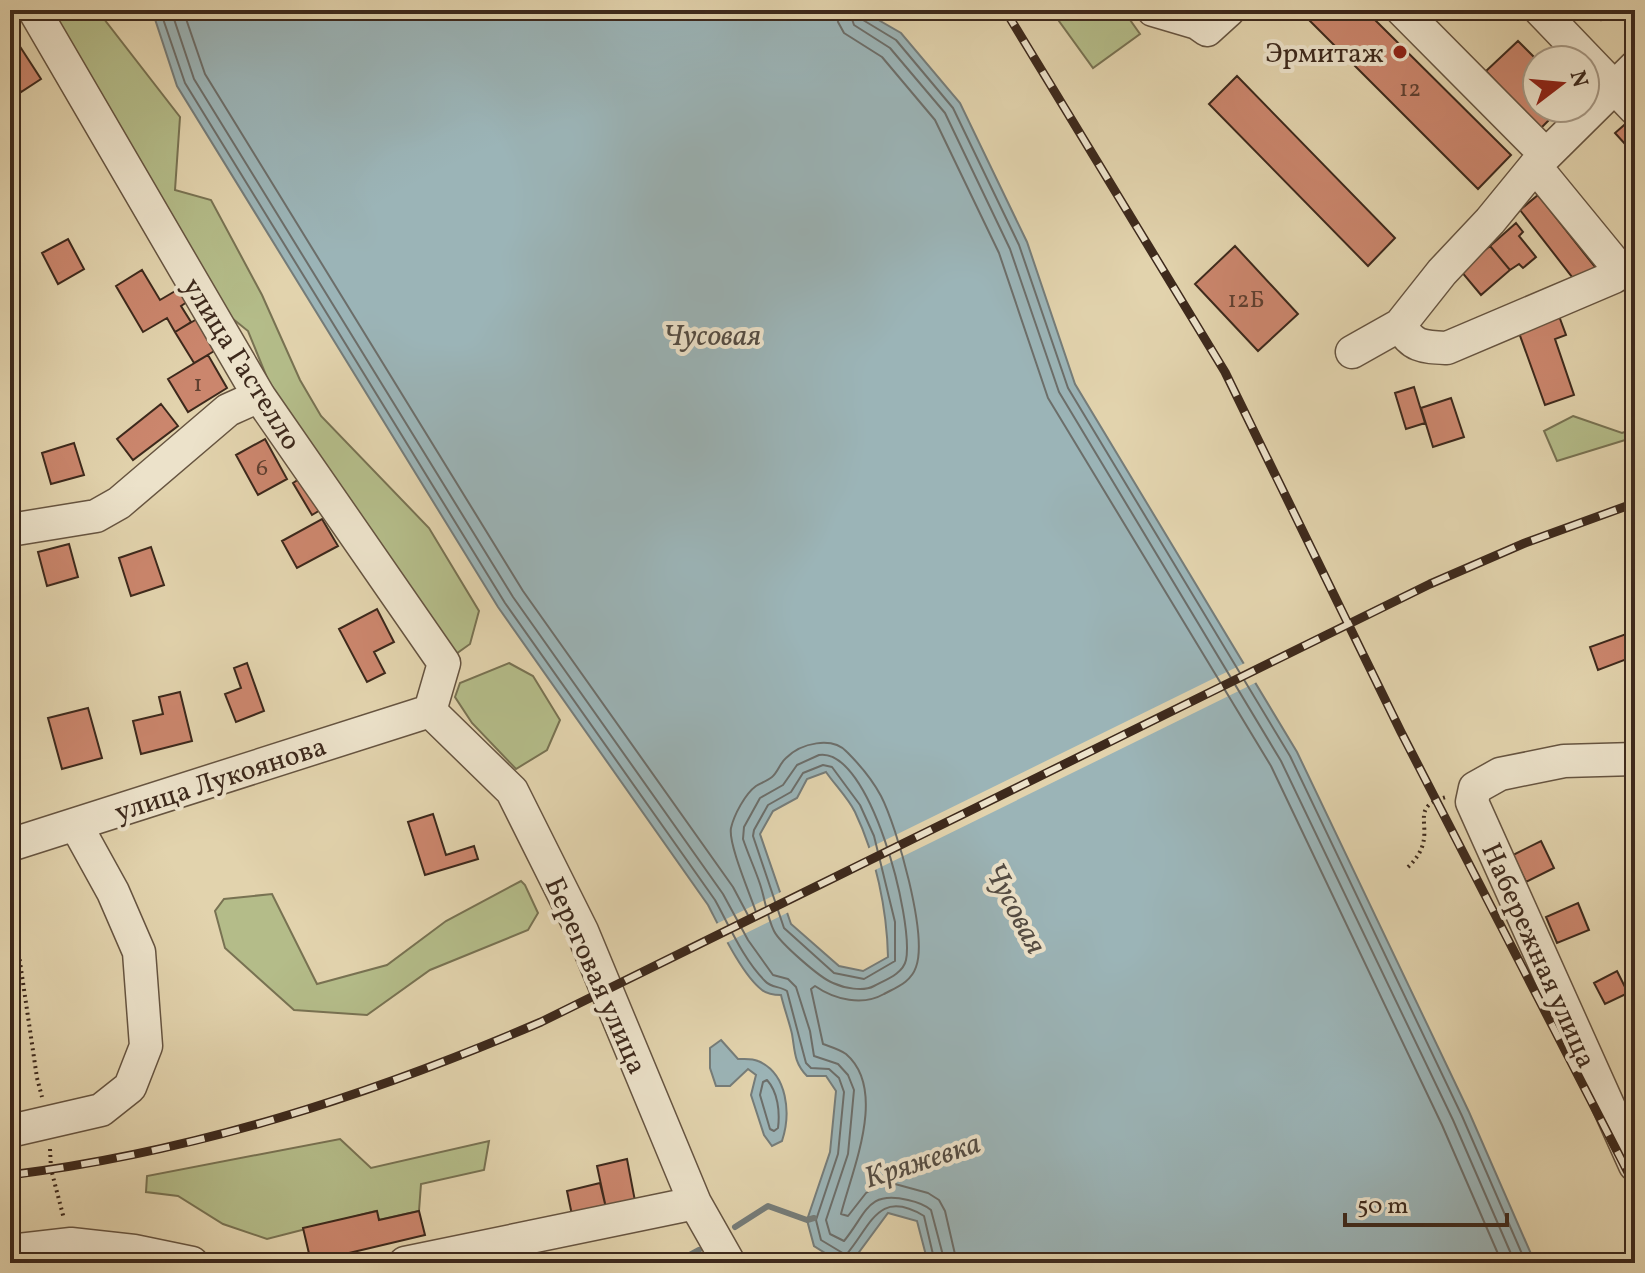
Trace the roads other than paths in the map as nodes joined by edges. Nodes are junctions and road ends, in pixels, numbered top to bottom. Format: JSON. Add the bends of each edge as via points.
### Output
{"nodes":[{"id":1,"x":34,"y":10,"type":"edge"},
{"id":2,"x":1153,"y":10,"type":"edge"},
{"id":3,"x":1402,"y":10,"type":"edge"},
{"id":4,"x":1540,"y":10,"type":"edge"},
{"id":5,"x":1218,"y":13,"type":"edge"},
{"id":6,"x":1628,"y":87,"type":"edge"},
{"id":7,"x":1541,"y":161,"type":"junction"},
{"id":8,"x":1400,"y":325,"type":"junction"},
{"id":9,"x":1352,"y":352,"type":"dead end"},
{"id":10,"x":259,"y":396,"type":"junction"},
{"id":11,"x":10,"y":530,"type":"edge"},
{"id":12,"x":430,"y":711,"type":"junction"},
{"id":13,"x":1635,"y":759,"type":"edge"},
{"id":14,"x":76,"y":825,"type":"junction"},
{"id":15,"x":10,"y":845,"type":"edge"},
{"id":16,"x":10,"y":1131,"type":"edge"},
{"id":17,"x":1635,"y":1165,"type":"edge"},
{"id":18,"x":695,"y":1203,"type":"junction"},
{"id":19,"x":10,"y":1251,"type":"edge"},
{"id":20,"x":192,"y":1263,"type":"edge"},
{"id":21,"x":405,"y":1263,"type":"edge"},
{"id":22,"x":729,"y":1263,"type":"edge"}],
"edges":[{"from":1,"to":10,"type":"street","name":"улица Гастелло"},
{"from":2,"to":5,"type":"street","via":[[1207,30]]},
{"from":3,"to":7,"type":"street"},
{"from":4,"to":6,"type":"street"},
{"from":6,"to":7,"type":"street"},
{"from":7,"to":8,"type":"street"},
{"from":7,"to":8,"type":"street","via":[[1612,260],[1614,277],[1447,348],[1408,339]]},
{"from":8,"to":9,"type":"street"},
{"from":10,"to":11,"type":"street","via":[[228,410],[119,503],[96,516]]},
{"from":10,"to":12,"type":"street","name":"улица Гастелло","via":[[444,663]]},
{"from":12,"to":14,"type":"street","name":"улица Лукоянова"},
{"from":12,"to":18,"type":"street","name":"Береговая улица","via":[[512,791],[582,931]]},
{"from":13,"to":17,"type":"street","name":"Набережная улица","via":[[1551,763],[1500,774],[1472,794],[1474,810]]},
{"from":14,"to":15,"type":"street","name":"улица Лукоянова"},
{"from":14,"to":16,"type":"street","via":[[139,952],[146,1046],[130,1087],[101,1110]]},
{"from":18,"to":21,"type":"street"},
{"from":18,"to":22,"type":"street","name":"Береговая улица"},
{"from":19,"to":20,"type":"street","via":[[71,1244]]}]}
